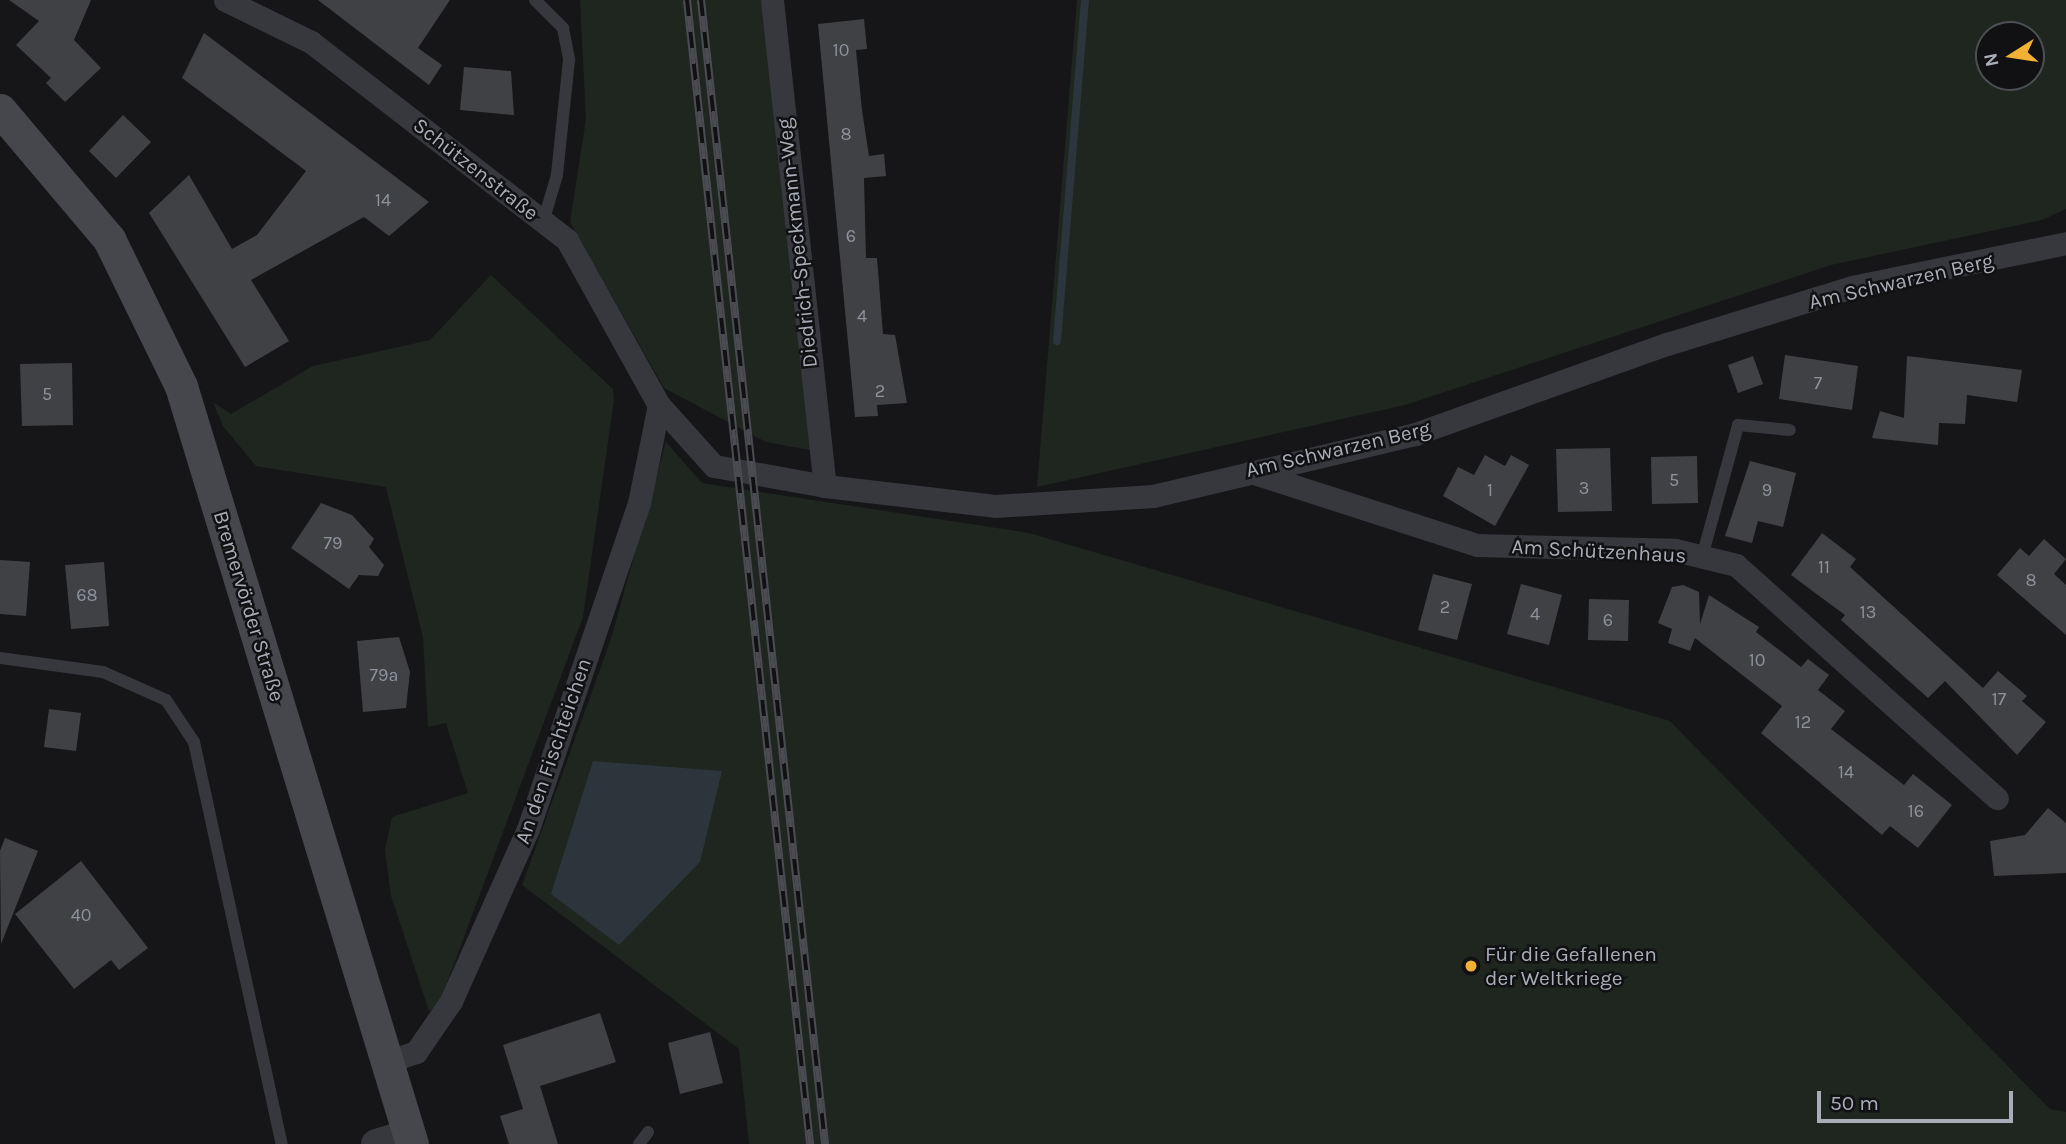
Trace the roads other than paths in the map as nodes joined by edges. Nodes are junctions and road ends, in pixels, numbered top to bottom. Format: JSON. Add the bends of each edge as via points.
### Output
{"nodes":[{"id":1,"x":225,"y":0,"type":"edge"},
{"id":2,"x":535,"y":0,"type":"edge"},
{"id":3,"x":772,"y":0,"type":"edge"},
{"id":4,"x":0,"y":110,"type":"edge"},
{"id":5,"x":544,"y":222,"type":"junction"},
{"id":6,"x":2066,"y":243,"type":"edge"},
{"id":7,"x":659,"y":405,"type":"junction"},
{"id":8,"x":1790,"y":430,"type":"dead end"},
{"id":9,"x":1248,"y":471,"type":"junction"},
{"id":10,"x":825,"y":486,"type":"junction"},
{"id":11,"x":1702,"y":557,"type":"junction"},
{"id":12,"x":0,"y":658,"type":"edge"},
{"id":13,"x":1997,"y":798,"type":"dead end"},
{"id":14,"x":401,"y":1057,"type":"junction"},
{"id":15,"x":648,"y":1132,"type":"dead end"},
{"id":16,"x":410,"y":1139,"type":"edge"},
{"id":17,"x":282,"y":1144,"type":"edge"},
{"id":18,"x":376,"y":1144,"type":"edge"},
{"id":19,"x":639,"y":1144,"type":"edge"}],
"edges":[{"from":1,"to":5,"type":"street","name":"Schützenstraße","via":[[311,41]]},
{"from":2,"to":5,"type":"lane","via":[[563,28],[569,60],[557,175]]},
{"from":3,"to":10,"type":"street","name":"Diedrich-Speckmann-Weg"},
{"from":4,"to":14,"type":"main road","name":"Bremervörder Straße","via":[[109,239],[181,386]]},
{"from":5,"to":7,"type":"street","name":"Schützenstraße","via":[[567,240]]},
{"from":6,"to":9,"type":"street","name":"Am Schwarzen Berg","via":[[1852,287],[1667,344],[1415,434]]},
{"from":7,"to":10,"type":"street","name":"Am Schwarzen Berg","via":[[714,466]]},
{"from":7,"to":14,"type":"street","name":"An den Fischteichen","via":[[639,503],[528,829],[451,1001]]},
{"from":8,"to":11,"type":"lane","via":[[1738,425]]},
{"from":9,"to":10,"type":"street","name":"Am Schwarzen Berg","via":[[1153,496],[995,506]]},
{"from":9,"to":11,"type":"street","name":"Am Schützenhaus","via":[[1477,545],[1675,550]]},
{"from":11,"to":13,"type":"street","name":"Am Schützenhaus","via":[[1736,565]]},
{"from":12,"to":17,"type":"lane","via":[[103,672],[166,700],[194,742]]},
{"from":14,"to":16,"type":"main road","name":"Bremervörder Straße"},
{"from":15,"to":19,"type":"lane"},
{"from":16,"to":18,"type":"street"}]}
